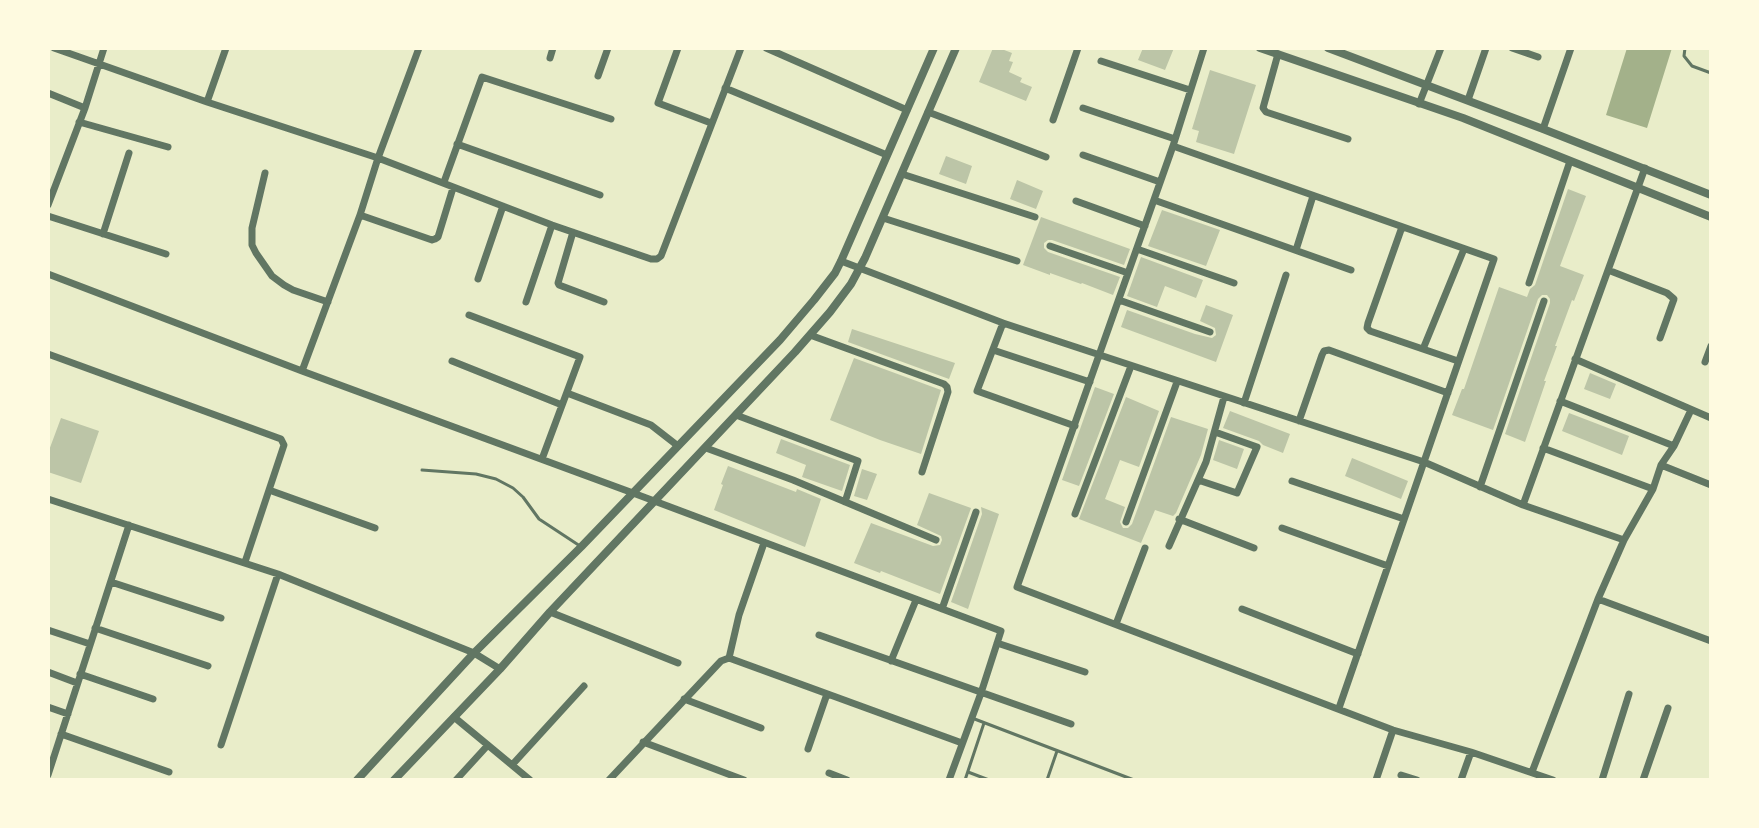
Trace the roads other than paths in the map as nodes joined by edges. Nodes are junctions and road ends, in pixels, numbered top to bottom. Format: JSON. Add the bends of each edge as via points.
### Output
{"nodes":[{"id":1,"x":54,"y":48,"type":"edge"},
{"id":2,"x":104,"y":48,"type":"edge"},
{"id":3,"x":226,"y":48,"type":"edge"},
{"id":4,"x":419,"y":48,"type":"edge"},
{"id":5,"x":553,"y":48,"type":"edge"},
{"id":6,"x":608,"y":48,"type":"edge"},
{"id":7,"x":678,"y":48,"type":"edge"},
{"id":8,"x":741,"y":48,"type":"edge"},
{"id":9,"x":766,"y":48,"type":"edge"},
{"id":10,"x":934,"y":48,"type":"edge"},
{"id":11,"x":956,"y":48,"type":"edge"},
{"id":12,"x":1078,"y":48,"type":"edge"},
{"id":13,"x":1204,"y":48,"type":"edge"},
{"id":14,"x":1260,"y":48,"type":"edge"},
{"id":15,"x":1328,"y":48,"type":"edge"},
{"id":16,"x":1441,"y":48,"type":"edge"},
{"id":17,"x":1486,"y":48,"type":"edge"},
{"id":18,"x":1512,"y":48,"type":"edge"},
{"id":19,"x":1571,"y":48,"type":"edge"},
{"id":20,"x":1685,"y":48,"type":"edge"},
{"id":21,"x":1278,"y":54,"type":"junction"},
{"id":22,"x":1538,"y":57,"type":"dead end"},
{"id":23,"x":550,"y":58,"type":"dead end"},
{"id":24,"x":1101,"y":61,"type":"dead end"},
{"id":25,"x":98,"y":64,"type":"junction"},
{"id":26,"x":1711,"y":73,"type":"edge"},
{"id":27,"x":598,"y":76,"type":"dead end"},
{"id":28,"x":1426,"y":84,"type":"junction"},
{"id":29,"x":725,"y":88,"type":"junction"},
{"id":30,"x":1190,"y":90,"type":"junction"},
{"id":31,"x":48,"y":93,"type":"edge"},
{"id":32,"x":1468,"y":100,"type":"junction"},
{"id":33,"x":207,"y":102,"type":"junction"},
{"id":34,"x":1419,"y":104,"type":"junction"},
{"id":35,"x":85,"y":108,"type":"junction"},
{"id":36,"x":1083,"y":108,"type":"dead end"},
{"id":37,"x":907,"y":110,"type":"junction"},
{"id":38,"x":928,"y":112,"type":"junction"},
{"id":39,"x":611,"y":119,"type":"dead end"},
{"id":40,"x":1053,"y":120,"type":"dead end"},
{"id":41,"x":79,"y":122,"type":"junction"},
{"id":42,"x":711,"y":123,"type":"junction"},
{"id":43,"x":1543,"y":129,"type":"junction"},
{"id":44,"x":1348,"y":139,"type":"dead end"},
{"id":45,"x":1174,"y":142,"type":"junction"},
{"id":46,"x":457,"y":144,"type":"junction"},
{"id":47,"x":168,"y":147,"type":"dead end"},
{"id":48,"x":129,"y":153,"type":"dead end"},
{"id":49,"x":887,"y":155,"type":"junction"},
{"id":50,"x":1083,"y":155,"type":"dead end"},
{"id":51,"x":1046,"y":157,"type":"dead end"},
{"id":52,"x":378,"y":158,"type":"junction"},
{"id":53,"x":1570,"y":161,"type":"junction"},
{"id":54,"x":1645,"y":168,"type":"junction"},
{"id":55,"x":265,"y":173,"type":"dead end"},
{"id":56,"x":902,"y":174,"type":"junction"},
{"id":57,"x":444,"y":182,"type":"junction"},
{"id":58,"x":1160,"y":182,"type":"junction"},
{"id":59,"x":1638,"y":187,"type":"junction"},
{"id":60,"x":453,"y":188,"type":"junction"},
{"id":61,"x":600,"y":195,"type":"dead end"},
{"id":62,"x":1711,"y":195,"type":"edge"},
{"id":63,"x":1313,"y":196,"type":"junction"},
{"id":64,"x":1154,"y":200,"type":"junction"},
{"id":65,"x":1076,"y":201,"type":"dead end"},
{"id":66,"x":48,"y":205,"type":"edge"},
{"id":67,"x":503,"y":206,"type":"junction"},
{"id":68,"x":360,"y":215,"type":"junction"},
{"id":69,"x":48,"y":216,"type":"edge"},
{"id":70,"x":1035,"y":217,"type":"dead end"},
{"id":71,"x":1711,"y":217,"type":"edge"},
{"id":72,"x":883,"y":218,"type":"junction"},
{"id":73,"x":552,"y":225,"type":"junction"},
{"id":74,"x":1145,"y":226,"type":"junction"},
{"id":75,"x":1402,"y":227,"type":"junction"},
{"id":76,"x":573,"y":232,"type":"junction"},
{"id":77,"x":103,"y":234,"type":"junction"},
{"id":78,"x":1050,"y":246,"type":"dead end"},
{"id":79,"x":1137,"y":249,"type":"junction"},
{"id":80,"x":1464,"y":249,"type":"junction"},
{"id":81,"x":1296,"y":250,"type":"junction"},
{"id":82,"x":166,"y":254,"type":"dead end"},
{"id":83,"x":841,"y":261,"type":"junction"},
{"id":84,"x":1017,"y":261,"type":"dead end"},
{"id":85,"x":860,"y":267,"type":"junction"},
{"id":86,"x":1351,"y":270,"type":"dead end"},
{"id":87,"x":1608,"y":270,"type":"junction"},
{"id":88,"x":1128,"y":273,"type":"junction"},
{"id":89,"x":48,"y":274,"type":"edge"},
{"id":90,"x":1286,"y":275,"type":"dead end"},
{"id":91,"x":478,"y":279,"type":"dead end"},
{"id":92,"x":1234,"y":283,"type":"dead end"},
{"id":93,"x":1529,"y":283,"type":"dead end"},
{"id":94,"x":1119,"y":300,"type":"junction"},
{"id":95,"x":1544,"y":301,"type":"dead end"},
{"id":96,"x":328,"y":302,"type":"junction"},
{"id":97,"x":526,"y":302,"type":"dead end"},
{"id":98,"x":604,"y":302,"type":"dead end"},
{"id":99,"x":469,"y":315,"type":"dead end"},
{"id":100,"x":1003,"y":323,"type":"junction"},
{"id":101,"x":1210,"y":332,"type":"dead end"},
{"id":102,"x":810,"y":335,"type":"junction"},
{"id":103,"x":1660,"y":338,"type":"dead end"},
{"id":104,"x":1711,"y":346,"type":"edge"},
{"id":105,"x":1423,"y":349,"type":"junction"},
{"id":106,"x":993,"y":350,"type":"junction"},
{"id":107,"x":48,"y":354,"type":"edge"},
{"id":108,"x":1100,"y":356,"type":"junction"},
{"id":109,"x":1575,"y":359,"type":"junction"},
{"id":110,"x":452,"y":361,"type":"dead end"},
{"id":111,"x":1458,"y":361,"type":"junction"},
{"id":112,"x":1705,"y":362,"type":"dead end"},
{"id":113,"x":1131,"y":366,"type":"junction"},
{"id":114,"x":302,"y":371,"type":"junction"},
{"id":115,"x":1090,"y":382,"type":"junction"},
{"id":116,"x":1177,"y":382,"type":"junction"},
{"id":117,"x":567,"y":393,"type":"junction"},
{"id":118,"x":1448,"y":393,"type":"junction"},
{"id":119,"x":1224,"y":397,"type":"junction"},
{"id":120,"x":1560,"y":401,"type":"junction"},
{"id":121,"x":1244,"y":403,"type":"junction"},
{"id":122,"x":562,"y":405,"type":"junction"},
{"id":123,"x":1691,"y":410,"type":"junction"},
{"id":124,"x":736,"y":415,"type":"junction"},
{"id":125,"x":1711,"y":418,"type":"edge"},
{"id":126,"x":1299,"y":421,"type":"junction"},
{"id":127,"x":1075,"y":426,"type":"junction"},
{"id":128,"x":1215,"y":432,"type":"junction"},
{"id":129,"x":678,"y":446,"type":"junction"},
{"id":130,"x":1674,"y":446,"type":"junction"},
{"id":131,"x":706,"y":448,"type":"junction"},
{"id":132,"x":1543,"y":448,"type":"junction"},
{"id":133,"x":542,"y":459,"type":"junction"},
{"id":134,"x":1424,"y":462,"type":"junction"},
{"id":135,"x":1661,"y":465,"type":"junction"},
{"id":136,"x":422,"y":470,"type":"dead end"},
{"id":137,"x":922,"y":472,"type":"dead end"},
{"id":138,"x":1198,"y":480,"type":"junction"},
{"id":139,"x":1292,"y":481,"type":"dead end"},
{"id":140,"x":1711,"y":485,"type":"edge"},
{"id":141,"x":1480,"y":487,"type":"junction"},
{"id":142,"x":1653,"y":489,"type":"junction"},
{"id":143,"x":269,"y":490,"type":"junction"},
{"id":144,"x":633,"y":493,"type":"junction"},
{"id":145,"x":48,"y":499,"type":"edge"},
{"id":146,"x":653,"y":501,"type":"junction"},
{"id":147,"x":845,"y":502,"type":"junction"},
{"id":148,"x":1523,"y":505,"type":"junction"},
{"id":149,"x":976,"y":512,"type":"dead end"},
{"id":150,"x":1075,"y":514,"type":"dead end"},
{"id":151,"x":1179,"y":519,"type":"junction"},
{"id":152,"x":1404,"y":519,"type":"junction"},
{"id":153,"x":1126,"y":522,"type":"dead end"},
{"id":154,"x":129,"y":525,"type":"junction"},
{"id":155,"x":375,"y":528,"type":"dead end"},
{"id":156,"x":1282,"y":528,"type":"dead end"},
{"id":157,"x":936,"y":540,"type":"dead end"},
{"id":158,"x":1624,"y":540,"type":"junction"},
{"id":159,"x":764,"y":543,"type":"junction"},
{"id":160,"x":1169,"y":546,"type":"dead end"},
{"id":161,"x":581,"y":547,"type":"junction"},
{"id":162,"x":1145,"y":548,"type":"dead end"},
{"id":163,"x":1254,"y":548,"type":"dead end"},
{"id":164,"x":245,"y":562,"type":"junction"},
{"id":165,"x":1388,"y":566,"type":"junction"},
{"id":166,"x":278,"y":574,"type":"junction"},
{"id":167,"x":111,"y":582,"type":"junction"},
{"id":168,"x":1598,"y":599,"type":"junction"},
{"id":169,"x":916,"y":600,"type":"junction"},
{"id":170,"x":942,"y":609,"type":"junction"},
{"id":171,"x":1242,"y":609,"type":"dead end"},
{"id":172,"x":550,"y":612,"type":"junction"},
{"id":173,"x":221,"y":618,"type":"dead end"},
{"id":174,"x":1116,"y":624,"type":"junction"},
{"id":175,"x":95,"y":628,"type":"junction"},
{"id":176,"x":48,"y":630,"type":"edge"},
{"id":177,"x":819,"y":635,"type":"dead end"},
{"id":178,"x":1711,"y":641,"type":"edge"},
{"id":179,"x":997,"y":643,"type":"junction"},
{"id":180,"x":90,"y":644,"type":"junction"},
{"id":181,"x":474,"y":653,"type":"junction"},
{"id":182,"x":1358,"y":654,"type":"junction"},
{"id":183,"x":729,"y":658,"type":"junction"},
{"id":184,"x":891,"y":661,"type":"junction"},
{"id":185,"x":678,"y":663,"type":"dead end"},
{"id":186,"x":208,"y":666,"type":"dead end"},
{"id":187,"x":500,"y":669,"type":"junction"},
{"id":188,"x":48,"y":672,"type":"edge"},
{"id":189,"x":1085,"y":672,"type":"dead end"},
{"id":190,"x":79,"y":679,"type":"junction"},
{"id":191,"x":584,"y":686,"type":"dead end"},
{"id":192,"x":981,"y":693,"type":"junction"},
{"id":193,"x":827,"y":694,"type":"junction"},
{"id":194,"x":1629,"y":694,"type":"dead end"},
{"id":195,"x":153,"y":699,"type":"dead end"},
{"id":196,"x":684,"y":699,"type":"junction"},
{"id":197,"x":48,"y":707,"type":"edge"},
{"id":198,"x":1339,"y":708,"type":"junction"},
{"id":199,"x":1668,"y":708,"type":"dead end"},
{"id":200,"x":68,"y":714,"type":"junction"},
{"id":201,"x":454,"y":717,"type":"junction"},
{"id":202,"x":972,"y":718,"type":"junction"},
{"id":203,"x":984,"y":723,"type":"junction"},
{"id":204,"x":1071,"y":724,"type":"dead end"},
{"id":205,"x":761,"y":728,"type":"dead end"},
{"id":206,"x":1393,"y":730,"type":"junction"},
{"id":207,"x":61,"y":734,"type":"junction"},
{"id":208,"x":643,"y":742,"type":"junction"},
{"id":209,"x":962,"y":743,"type":"junction"},
{"id":210,"x":221,"y":745,"type":"dead end"},
{"id":211,"x":488,"y":745,"type":"junction"},
{"id":212,"x":808,"y":749,"type":"dead end"},
{"id":213,"x":1057,"y":751,"type":"junction"},
{"id":214,"x":1471,"y":752,"type":"junction"},
{"id":215,"x":512,"y":765,"type":"junction"},
{"id":216,"x":49,"y":772,"type":"edge"},
{"id":217,"x":169,"y":772,"type":"dead end"},
{"id":218,"x":968,"y":772,"type":"junction"},
{"id":219,"x":1532,"y":772,"type":"junction"},
{"id":220,"x":829,"y":773,"type":"dead end"},
{"id":221,"x":1401,"y":775,"type":"dead end"},
{"id":222,"x":740,"y":779,"type":"edge"},
{"id":223,"x":357,"y":780,"type":"edge"},
{"id":224,"x":394,"y":780,"type":"edge"},
{"id":225,"x":456,"y":780,"type":"edge"},
{"id":226,"x":530,"y":780,"type":"edge"},
{"id":227,"x":609,"y":780,"type":"edge"},
{"id":228,"x":847,"y":780,"type":"edge"},
{"id":229,"x":949,"y":780,"type":"edge"},
{"id":230,"x":965,"y":780,"type":"edge"},
{"id":231,"x":989,"y":780,"type":"edge"},
{"id":232,"x":1047,"y":780,"type":"edge"},
{"id":233,"x":1134,"y":780,"type":"edge"},
{"id":234,"x":1376,"y":780,"type":"edge"},
{"id":235,"x":1417,"y":780,"type":"edge"},
{"id":236,"x":1461,"y":780,"type":"edge"},
{"id":237,"x":1553,"y":780,"type":"edge"},
{"id":238,"x":1602,"y":780,"type":"edge"},
{"id":239,"x":1643,"y":780,"type":"edge"}],
"edges":[{"from":1,"to":25,"type":"street"},
{"from":2,"to":25,"type":"street"},
{"from":3,"to":33,"type":"street"},
{"from":4,"to":52,"type":"street"},
{"from":5,"to":23,"type":"street"},
{"from":6,"to":27,"type":"street"},
{"from":7,"to":42,"type":"street","via":[[658,103]]},
{"from":8,"to":29,"type":"street"},
{"from":9,"to":37,"type":"street"},
{"from":10,"to":37,"type":"street"},
{"from":11,"to":38,"type":"street"},
{"from":12,"to":40,"type":"street"},
{"from":13,"to":30,"type":"street"},
{"from":14,"to":21,"type":"street"},
{"from":15,"to":28,"type":"street"},
{"from":16,"to":28,"type":"street"},
{"from":17,"to":32,"type":"street"},
{"from":18,"to":22,"type":"street"},
{"from":19,"to":43,"type":"street"},
{"from":20,"to":26,"type":"lane","via":[[1692,66]]},
{"from":21,"to":34,"type":"street"},
{"from":21,"to":44,"type":"street","via":[[1266,112]]},
{"from":24,"to":30,"type":"street"},
{"from":25,"to":33,"type":"street"},
{"from":25,"to":35,"type":"street"},
{"from":28,"to":32,"type":"street"},
{"from":28,"to":34,"type":"street"},
{"from":29,"to":42,"type":"street"},
{"from":29,"to":49,"type":"street"},
{"from":30,"to":45,"type":"street"},
{"from":31,"to":35,"type":"street"},
{"from":32,"to":43,"type":"street"},
{"from":33,"to":52,"type":"street"},
{"from":34,"to":53,"type":"street"},
{"from":35,"to":41,"type":"street"},
{"from":36,"to":45,"type":"street"},
{"from":37,"to":49,"type":"street"},
{"from":38,"to":51,"type":"street"},
{"from":38,"to":56,"type":"street"},
{"from":39,"to":46,"type":"street","via":[[482,77]]},
{"from":41,"to":47,"type":"street"},
{"from":41,"to":66,"type":"street"},
{"from":42,"to":76,"type":"street","via":[[661,256],[651,259]]},
{"from":43,"to":54,"type":"street"},
{"from":45,"to":58,"type":"street"},
{"from":45,"to":63,"type":"street"},
{"from":46,"to":57,"type":"street"},
{"from":46,"to":61,"type":"street"},
{"from":48,"to":77,"type":"street"},
{"from":49,"to":83,"type":"street"},
{"from":50,"to":58,"type":"street"},
{"from":52,"to":57,"type":"street"},
{"from":52,"to":68,"type":"street"},
{"from":53,"to":59,"type":"street"},
{"from":53,"to":93,"type":"street"},
{"from":54,"to":59,"type":"street"},
{"from":54,"to":62,"type":"street"},
{"from":55,"to":96,"type":"street","via":[[252,245],[284,285]]},
{"from":56,"to":70,"type":"street"},
{"from":56,"to":72,"type":"street"},
{"from":57,"to":60,"type":"street"},
{"from":58,"to":64,"type":"street"},
{"from":59,"to":71,"type":"street"},
{"from":59,"to":87,"type":"street"},
{"from":60,"to":67,"type":"street"},
{"from":60,"to":68,"type":"street","via":[[438,237],[432,240]]},
{"from":63,"to":75,"type":"street"},
{"from":63,"to":81,"type":"street"},
{"from":64,"to":74,"type":"street"},
{"from":64,"to":81,"type":"street"},
{"from":65,"to":74,"type":"street"},
{"from":67,"to":73,"type":"street"},
{"from":67,"to":91,"type":"street"},
{"from":68,"to":96,"type":"street"},
{"from":69,"to":77,"type":"street"},
{"from":72,"to":84,"type":"street"},
{"from":72,"to":85,"type":"street"},
{"from":73,"to":76,"type":"street"},
{"from":73,"to":97,"type":"street"},
{"from":74,"to":79,"type":"street"},
{"from":75,"to":80,"type":"street"},
{"from":75,"to":105,"type":"street","via":[[1367,328]]},
{"from":76,"to":98,"type":"street","via":[[558,283]]},
{"from":77,"to":82,"type":"street"},
{"from":78,"to":88,"type":"street"},
{"from":79,"to":88,"type":"street"},
{"from":79,"to":92,"type":"street"},
{"from":80,"to":105,"type":"street"},
{"from":80,"to":111,"type":"street","via":[[1494,259]]},
{"from":81,"to":86,"type":"street"},
{"from":83,"to":85,"type":"street"},
{"from":83,"to":129,"type":"street","via":[[780,340]]},
{"from":85,"to":100,"type":"street"},
{"from":85,"to":102,"type":"street"},
{"from":87,"to":103,"type":"street","via":[[1672,296]]},
{"from":87,"to":109,"type":"street"},
{"from":88,"to":94,"type":"street"},
{"from":89,"to":114,"type":"street"},
{"from":90,"to":121,"type":"street"},
{"from":94,"to":101,"type":"street"},
{"from":94,"to":108,"type":"street"},
{"from":95,"to":141,"type":"street"},
{"from":96,"to":114,"type":"street"},
{"from":99,"to":117,"type":"street","via":[[580,357]]},
{"from":100,"to":106,"type":"street"},
{"from":100,"to":108,"type":"street"},
{"from":102,"to":124,"type":"street"},
{"from":102,"to":137,"type":"street","via":[[947,387]]},
{"from":104,"to":112,"type":"street"},
{"from":105,"to":111,"type":"street"},
{"from":106,"to":115,"type":"street"},
{"from":106,"to":127,"type":"street","via":[[977,391]]},
{"from":107,"to":143,"type":"street","via":[[281,439],[284,445]]},
{"from":108,"to":113,"type":"street"},
{"from":108,"to":115,"type":"street"},
{"from":109,"to":120,"type":"street"},
{"from":109,"to":123,"type":"street"},
{"from":110,"to":122,"type":"street"},
{"from":111,"to":118,"type":"street"},
{"from":113,"to":116,"type":"street"},
{"from":113,"to":150,"type":"street"},
{"from":114,"to":133,"type":"street"},
{"from":115,"to":127,"type":"street"},
{"from":116,"to":119,"type":"street"},
{"from":116,"to":153,"type":"street"},
{"from":117,"to":122,"type":"street"},
{"from":117,"to":129,"type":"street","via":[[651,425]]},
{"from":118,"to":126,"type":"street","via":[[1329,350],[1322,355]]},
{"from":118,"to":134,"type":"street"},
{"from":119,"to":121,"type":"street"},
{"from":119,"to":128,"type":"street"},
{"from":120,"to":130,"type":"street"},
{"from":120,"to":132,"type":"street"},
{"from":121,"to":126,"type":"street"},
{"from":122,"to":133,"type":"street"},
{"from":123,"to":125,"type":"street"},
{"from":123,"to":130,"type":"street"},
{"from":124,"to":131,"type":"street"},
{"from":124,"to":147,"type":"street","via":[[858,461]]},
{"from":126,"to":134,"type":"street"},
{"from":127,"to":174,"type":"street","via":[[1017,587]]},
{"from":128,"to":138,"type":"street"},
{"from":128,"to":138,"type":"street","via":[[1257,447],[1237,493]]},
{"from":129,"to":144,"type":"street"},
{"from":130,"to":135,"type":"street"},
{"from":131,"to":146,"type":"street"},
{"from":131,"to":147,"type":"street"},
{"from":132,"to":142,"type":"street"},
{"from":132,"to":148,"type":"street"},
{"from":133,"to":144,"type":"street"},
{"from":134,"to":141,"type":"street"},
{"from":134,"to":152,"type":"street"},
{"from":135,"to":140,"type":"street"},
{"from":135,"to":142,"type":"street"},
{"from":136,"to":161,"type":"lane","via":[[496,479],[523,497],[539,519]]},
{"from":138,"to":151,"type":"street"},
{"from":139,"to":152,"type":"street"},
{"from":141,"to":148,"type":"street"},
{"from":142,"to":158,"type":"street"},
{"from":143,"to":155,"type":"street"},
{"from":143,"to":164,"type":"street"},
{"from":144,"to":146,"type":"street"},
{"from":144,"to":161,"type":"street"},
{"from":145,"to":154,"type":"street"},
{"from":146,"to":159,"type":"street"},
{"from":146,"to":172,"type":"street"},
{"from":147,"to":157,"type":"street"},
{"from":148,"to":158,"type":"street"},
{"from":149,"to":170,"type":"street"},
{"from":151,"to":160,"type":"street"},
{"from":151,"to":163,"type":"street"},
{"from":152,"to":165,"type":"street"},
{"from":154,"to":164,"type":"street"},
{"from":154,"to":167,"type":"street"},
{"from":156,"to":165,"type":"street"},
{"from":158,"to":168,"type":"street"},
{"from":159,"to":169,"type":"street"},
{"from":159,"to":183,"type":"street"},
{"from":161,"to":181,"type":"street"},
{"from":162,"to":174,"type":"street"},
{"from":164,"to":166,"type":"street"},
{"from":165,"to":182,"type":"street"},
{"from":166,"to":181,"type":"street"},
{"from":166,"to":210,"type":"street"},
{"from":167,"to":173,"type":"street"},
{"from":167,"to":175,"type":"street"},
{"from":168,"to":178,"type":"street"},
{"from":168,"to":219,"type":"street"},
{"from":169,"to":170,"type":"street"},
{"from":169,"to":184,"type":"street"},
{"from":170,"to":179,"type":"street","via":[[1001,631]]},
{"from":171,"to":182,"type":"street"},
{"from":172,"to":185,"type":"street"},
{"from":172,"to":187,"type":"street"},
{"from":174,"to":198,"type":"street"},
{"from":175,"to":180,"type":"street"},
{"from":175,"to":186,"type":"street"},
{"from":176,"to":180,"type":"street"},
{"from":177,"to":184,"type":"street"},
{"from":179,"to":189,"type":"street"},
{"from":179,"to":192,"type":"street"},
{"from":180,"to":190,"type":"street"},
{"from":181,"to":187,"type":"street"},
{"from":181,"to":223,"type":"street"},
{"from":182,"to":198,"type":"street"},
{"from":183,"to":193,"type":"street"},
{"from":183,"to":196,"type":"street"},
{"from":184,"to":192,"type":"street"},
{"from":187,"to":201,"type":"street"},
{"from":188,"to":190,"type":"street"},
{"from":190,"to":195,"type":"street"},
{"from":190,"to":200,"type":"street"},
{"from":191,"to":215,"type":"street"},
{"from":192,"to":202,"type":"street"},
{"from":192,"to":204,"type":"street"},
{"from":193,"to":209,"type":"street"},
{"from":193,"to":212,"type":"street"},
{"from":194,"to":238,"type":"street"},
{"from":196,"to":205,"type":"street"},
{"from":196,"to":208,"type":"street"},
{"from":197,"to":200,"type":"street"},
{"from":198,"to":206,"type":"street"},
{"from":199,"to":239,"type":"street"},
{"from":200,"to":207,"type":"street"},
{"from":201,"to":211,"type":"street"},
{"from":201,"to":224,"type":"street"},
{"from":202,"to":203,"type":"lane"},
{"from":202,"to":209,"type":"street"},
{"from":203,"to":213,"type":"lane"},
{"from":203,"to":218,"type":"lane"},
{"from":206,"to":214,"type":"street"},
{"from":206,"to":234,"type":"street"},
{"from":207,"to":216,"type":"street"},
{"from":207,"to":217,"type":"street"},
{"from":208,"to":222,"type":"street"},
{"from":208,"to":227,"type":"street"},
{"from":209,"to":229,"type":"street"},
{"from":211,"to":215,"type":"street"},
{"from":211,"to":225,"type":"street"},
{"from":213,"to":232,"type":"lane"},
{"from":213,"to":233,"type":"lane"},
{"from":214,"to":219,"type":"street"},
{"from":214,"to":236,"type":"street"},
{"from":215,"to":226,"type":"street"},
{"from":218,"to":230,"type":"lane"},
{"from":218,"to":231,"type":"lane"},
{"from":219,"to":237,"type":"street"},
{"from":220,"to":228,"type":"street"},
{"from":221,"to":235,"type":"street"}]}
